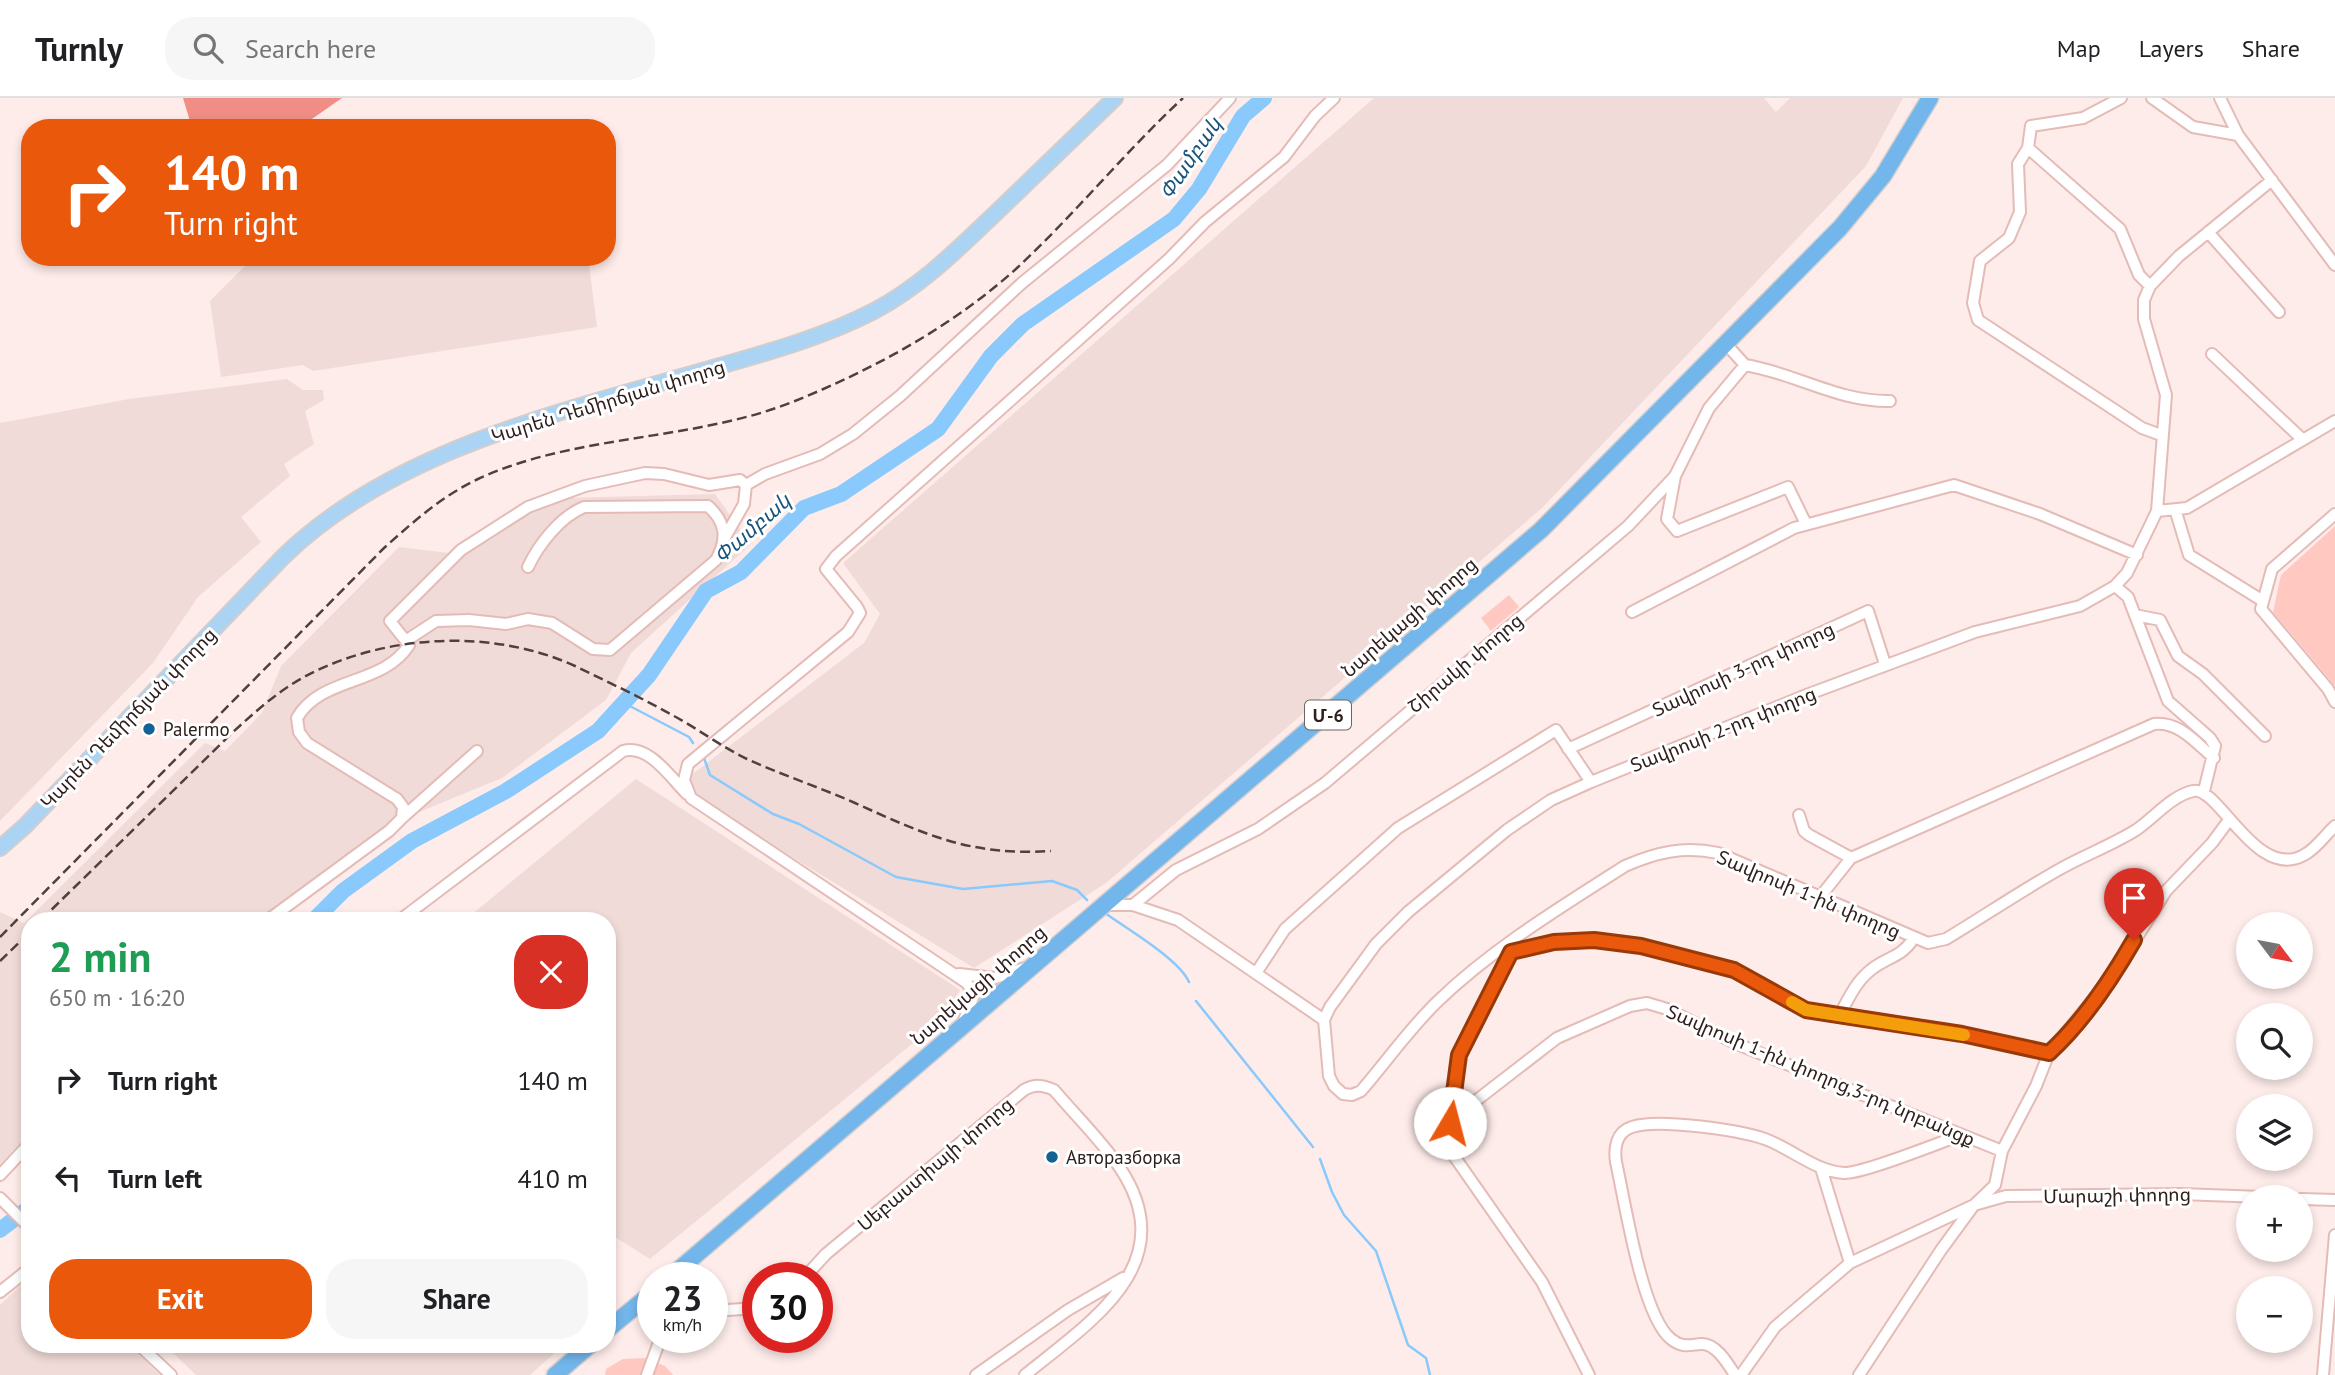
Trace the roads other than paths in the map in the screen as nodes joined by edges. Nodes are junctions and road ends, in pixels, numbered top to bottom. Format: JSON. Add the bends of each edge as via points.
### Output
{"nodes":[{"id":1,"x":1115,"y":98,"type":"edge"},
{"id":2,"x":1230,"y":98,"type":"edge"},
{"id":3,"x":1334,"y":98,"type":"edge"},
{"id":4,"x":1930,"y":98,"type":"edge"},
{"id":5,"x":2121,"y":98,"type":"edge"},
{"id":6,"x":2152,"y":98,"type":"edge"},
{"id":7,"x":2221,"y":99,"type":"edge"},
{"id":8,"x":2238,"y":135,"type":"junction"},
{"id":9,"x":2028,"y":148,"type":"junction"},
{"id":10,"x":2272,"y":180,"type":"junction"},
{"id":11,"x":2208,"y":232,"type":"junction"},
{"id":12,"x":2335,"y":265,"type":"edge"},
{"id":13,"x":2150,"y":286,"type":"junction"},
{"id":14,"x":2279,"y":312,"type":"dead end"},
{"id":15,"x":1726,"y":344,"type":"junction"},
{"id":16,"x":2212,"y":354,"type":"dead end"},
{"id":17,"x":1745,"y":365,"type":"junction"},
{"id":18,"x":1889,"y":401,"type":"dead end"},
{"id":19,"x":2335,"y":421,"type":"edge"},
{"id":20,"x":2161,"y":435,"type":"junction"},
{"id":21,"x":2302,"y":439,"type":"junction"},
{"id":22,"x":1675,"y":477,"type":"junction"},
{"id":23,"x":746,"y":485,"type":"junction"},
{"id":24,"x":2175,"y":509,"type":"junction"},
{"id":25,"x":2157,"y":511,"type":"junction"},
{"id":26,"x":2335,"y":513,"type":"edge"},
{"id":27,"x":1806,"y":524,"type":"junction"},
{"id":28,"x":724,"y":539,"type":"junction"},
{"id":29,"x":2137,"y":555,"type":"junction"},
{"id":30,"x":528,"y":567,"type":"dead end"},
{"id":31,"x":2115,"y":586,"type":"junction"},
{"id":32,"x":2263,"y":601,"type":"junction"},
{"id":33,"x":1632,"y":612,"type":"dead end"},
{"id":34,"x":2135,"y":615,"type":"junction"},
{"id":35,"x":407,"y":640,"type":"junction"},
{"id":36,"x":1885,"y":664,"type":"junction"},
{"id":37,"x":2335,"y":702,"type":"edge"},
{"id":38,"x":2265,"y":736,"type":"dead end"},
{"id":39,"x":1568,"y":749,"type":"junction"},
{"id":40,"x":477,"y":751,"type":"dead end"},
{"id":41,"x":2214,"y":758,"type":"junction"},
{"id":42,"x":1591,"y":782,"type":"junction"},
{"id":43,"x":2204,"y":791,"type":"junction"},
{"id":44,"x":688,"y":795,"type":"junction"},
{"id":45,"x":1799,"y":815,"type":"dead end"},
{"id":46,"x":402,"y":818,"type":"junction"},
{"id":47,"x":2229,"y":820,"type":"junction"},
{"id":48,"x":2335,"y":826,"type":"edge"},
{"id":49,"x":0,"y":848,"type":"edge"},
{"id":50,"x":1851,"y":858,"type":"junction"},
{"id":51,"x":1820,"y":897,"type":"junction"},
{"id":52,"x":1104,"y":905,"type":"junction"},
{"id":53,"x":1133,"y":905,"type":"junction"},
{"id":54,"x":279,"y":912,"type":"edge"},
{"id":55,"x":411,"y":912,"type":"edge"},
{"id":56,"x":1913,"y":939,"type":"junction"},
{"id":57,"x":1510,"y":948,"type":"junction"},
{"id":58,"x":1035,"y":964,"type":"junction"},
{"id":59,"x":950,"y":971,"type":"junction"},
{"id":60,"x":1256,"y":972,"type":"junction"},
{"id":61,"x":1839,"y":1016,"type":"junction"},
{"id":62,"x":1324,"y":1020,"type":"junction"},
{"id":63,"x":960,"y":1029,"type":"junction"},
{"id":64,"x":2049,"y":1053,"type":"junction"},
{"id":65,"x":1961,"y":1135,"type":"junction"},
{"id":66,"x":1447,"y":1146,"type":"junction"},
{"id":67,"x":2002,"y":1151,"type":"junction"},
{"id":68,"x":21,"y":1153,"type":"edge"},
{"id":69,"x":1821,"y":1167,"type":"junction"},
{"id":70,"x":0,"y":1175,"type":"edge"},
{"id":71,"x":2236,"y":1196,"type":"edge"},
{"id":72,"x":0,"y":1198,"type":"edge"},
{"id":73,"x":2313,"y":1199,"type":"edge"},
{"id":74,"x":2335,"y":1200,"type":"edge"},
{"id":75,"x":1974,"y":1205,"type":"junction"},
{"id":76,"x":21,"y":1219,"type":"edge"},
{"id":77,"x":2335,"y":1235,"type":"edge"},
{"id":78,"x":2333,"y":1261,"type":"edge"},
{"id":79,"x":688,"y":1262,"type":"edge"},
{"id":80,"x":819,"y":1262,"type":"edge"},
{"id":81,"x":1850,"y":1263,"type":"junction"},
{"id":82,"x":21,"y":1275,"type":"edge"},
{"id":83,"x":1129,"y":1275,"type":"junction"},
{"id":84,"x":0,"y":1292,"type":"edge"},
{"id":85,"x":637,"y":1306,"type":"edge"},
{"id":86,"x":616,"y":1323,"type":"edge"},
{"id":87,"x":148,"y":1353,"type":"edge"},
{"id":88,"x":581,"y":1353,"type":"edge"},
{"id":89,"x":656,"y":1353,"type":"edge"},
{"id":90,"x":171,"y":1375,"type":"edge"},
{"id":91,"x":555,"y":1375,"type":"edge"},
{"id":92,"x":647,"y":1375,"type":"edge"},
{"id":93,"x":976,"y":1375,"type":"edge"},
{"id":94,"x":1025,"y":1375,"type":"edge"},
{"id":95,"x":1590,"y":1375,"type":"edge"},
{"id":96,"x":1735,"y":1375,"type":"edge"},
{"id":97,"x":1741,"y":1375,"type":"edge"},
{"id":98,"x":1858,"y":1375,"type":"edge"},
{"id":99,"x":2323,"y":1375,"type":"edge"}],
"edges":[{"from":1,"to":49,"type":"main road","name":"Կարեն Դեմիրճյան փողոց","via":[[950,257],[908,291],[872,311],[751,357],[507,430],[376,489],[320,525],[246,593]]},
{"from":2,"to":23,"type":"street","via":[[1167,165],[1022,284],[853,434],[820,454]]},
{"from":3,"to":44,"type":"street","via":[[1284,157],[1205,222],[836,556],[826,569],[857,607],[857,621],[688,764],[684,780]]},
{"from":4,"to":15,"type":"highway","name":"Նարեկացի փողոց","number":"Մ-6","via":[[1871,192]]},
{"from":5,"to":9,"type":"street","via":[[2083,118],[2031,126]]},
{"from":6,"to":8,"type":"street","via":[[2193,127]]},
{"from":7,"to":8,"type":"street"},
{"from":8,"to":10,"type":"street"},
{"from":9,"to":13,"type":"street","via":[[2120,229],[2138,275]]},
{"from":9,"to":20,"type":"street","via":[[2018,164],[2020,212],[2009,238],[1980,261],[1973,303],[1979,320],[2142,428]]},
{"from":10,"to":11,"type":"street"},
{"from":10,"to":12,"type":"street"},
{"from":11,"to":13,"type":"street"},
{"from":11,"to":14,"type":"street"},
{"from":13,"to":20,"type":"street","via":[[2144,319],[2166,395]]},
{"from":15,"to":17,"type":"street"},
{"from":15,"to":52,"type":"highway","name":"Նարեկացի փողոց","number":"Մ-6","via":[[1541,530]]},
{"from":16,"to":21,"type":"street"},
{"from":17,"to":18,"type":"street","via":[[1767,368],[1863,401]]},
{"from":17,"to":22,"type":"street","name":"Շիրակի փողոց","via":[[1709,408]]},
{"from":19,"to":21,"type":"street"},
{"from":20,"to":25,"type":"street"},
{"from":21,"to":24,"type":"street","via":[[2187,508]]},
{"from":22,"to":27,"type":"street","via":[[1667,519],[1677,531],[1788,486]]},
{"from":22,"to":53,"type":"street","name":"Շիրակի փողոց","via":[[1628,526],[1325,783],[1258,829],[1176,870]]},
{"from":23,"to":28,"type":"street","via":[[744,504]]},
{"from":23,"to":35,"type":"street","via":[[740,480],[709,485],[645,473],[595,483],[528,507],[461,550],[394,616],[390,621]]},
{"from":24,"to":25,"type":"street"},
{"from":24,"to":32,"type":"street","via":[[2189,555]]},
{"from":25,"to":29,"type":"street","name":"Տավրոսի 2-րդ փողոց"},
{"from":26,"to":32,"type":"street","via":[[2272,569]]},
{"from":27,"to":29,"type":"street","via":[[1954,485],[2040,514]]},
{"from":27,"to":33,"type":"street"},
{"from":28,"to":30,"type":"street","via":[[723,525],[708,506],[584,507],[552,533]]},
{"from":28,"to":35,"type":"street","via":[[716,560],[610,650],[593,649],[552,623],[528,619],[506,624],[436,621]]},
{"from":29,"to":31,"type":"street","name":"Տավրոսի 2-րդ փողոց"},
{"from":31,"to":34,"type":"street","via":[[2128,597]]},
{"from":31,"to":36,"type":"street","name":"Տավրոսի 2-րդ փողոց","via":[[2080,606],[1975,632]]},
{"from":32,"to":37,"type":"street","via":[[2261,609]]},
{"from":34,"to":38,"type":"street","via":[[2160,620],[2178,656],[2203,674]]},
{"from":34,"to":41,"type":"street","via":[[2168,701],[2210,738]]},
{"from":35,"to":46,"type":"street","via":[[409,645],[393,665],[313,699],[296,724],[307,743],[401,803]]},
{"from":36,"to":39,"type":"street","name":"Տավրոսի 3-րդ փողոց","via":[[1868,611]]},
{"from":36,"to":42,"type":"street","name":"Տավրոսի 2-րդ փողոց"},
{"from":39,"to":42,"type":"street"},
{"from":39,"to":60,"type":"street","via":[[1556,730],[1398,828],[1285,929]]},
{"from":40,"to":46,"type":"street"},
{"from":41,"to":43,"type":"street"},
{"from":41,"to":50,"type":"street","via":[[2179,728],[2154,724]]},
{"from":42,"to":62,"type":"street","name":"Տավրոսի 2-րդ փողոց","via":[[1551,800],[1507,830],[1408,912],[1344,985]]},
{"from":43,"to":47,"type":"street"},
{"from":43,"to":56,"type":"street","name":"Տավրոսի 1-ին փողոց","via":[[2180,797],[2135,830],[1946,939],[1928,943]]},
{"from":44,"to":55,"type":"street","via":[[649,756],[632,749],[623,751]]},
{"from":44,"to":59,"type":"street"},
{"from":45,"to":50,"type":"street","via":[[1804,831]]},
{"from":46,"to":54,"type":"street"},
{"from":47,"to":48,"type":"street","via":[[2255,846],[2292,859],[2304,856]]},
{"from":47,"to":64,"type":"street","via":[[2166,891],[2112,977]]},
{"from":50,"to":51,"type":"street"},
{"from":51,"to":56,"type":"street","name":"Տավրոսի 1-ին փողոց"},
{"from":51,"to":57,"type":"street","name":"Տավրոսի 1-ին փողոց","via":[[1718,853],[1674,849],[1625,866]]},
{"from":52,"to":53,"type":"street"},
{"from":52,"to":58,"type":"highway","name":"Նարեկացի փողոց","number":"Մ-6"},
{"from":53,"to":60,"type":"street","via":[[1178,920]]},
{"from":56,"to":61,"type":"street","via":[[1905,952],[1858,981]]},
{"from":57,"to":61,"type":"street","via":[[1594,940],[1641,946],[1734,970],[1806,1010]]},
{"from":57,"to":62,"type":"street","name":"Տավրոսի 1-ին փողոց","via":[[1439,1000],[1361,1091],[1352,1095],[1343,1094],[1329,1076]]},
{"from":57,"to":66,"type":"street","via":[[1459,1055]]},
{"from":58,"to":59,"type":"street","via":[[995,978]]},
{"from":58,"to":63,"type":"highway","name":"Նարեկացի փողոց","number":"Մ-6"},
{"from":59,"to":63,"type":"street","via":[[967,983],[974,995]]},
{"from":60,"to":62,"type":"street"},
{"from":61,"to":64,"type":"street","via":[[1962,1034]]},
{"from":63,"to":79,"type":"highway","name":"Նարեկացի փողոց","number":"Մ-6"},
{"from":64,"to":67,"type":"street"},
{"from":65,"to":66,"type":"street","name":"Տավրոսի 1-ին փողոց,3-րդ նրբանցք","via":[[1647,1003],[1557,1038],[1473,1103]]},
{"from":65,"to":67,"type":"street","name":"Տավրոսի 1-ին փողոց,3-րդ նրբանցք"},
{"from":65,"to":69,"type":"street","via":[[1848,1173]]},
{"from":66,"to":95,"type":"street","via":[[1542,1282]]},
{"from":67,"to":75,"type":"street","via":[[1995,1185]]},
{"from":68,"to":70,"type":"street"},
{"from":69,"to":81,"type":"street"},
{"from":69,"to":96,"type":"street","via":[[1767,1140],[1729,1129],[1645,1125],[1630,1127],[1619,1136],[1616,1162],[1651,1311],[1670,1339],[1689,1347],[1710,1346]]},
{"from":71,"to":75,"type":"street","name":"Մարաշի փողոց","via":[[2006,1196]]},
{"from":72,"to":76,"type":"street"},
{"from":73,"to":74,"type":"street"},
{"from":75,"to":81,"type":"street"},
{"from":75,"to":98,"type":"street"},
{"from":77,"to":78,"type":"street"},
{"from":78,"to":99,"type":"street"},
{"from":80,"to":83,"type":"street","name":"Սեբաստիայի փողոց","via":[[1010,1101],[1040,1085],[1054,1090],[1120,1168],[1131,1188],[1142,1241]]},
{"from":81,"to":97,"type":"street","via":[[1775,1326]]},
{"from":82,"to":84,"type":"street"},
{"from":83,"to":93,"type":"street","via":[[1068,1310]]},
{"from":83,"to":94,"type":"street","name":"Սեբաստիայի փողոց","via":[[1084,1329]]},
{"from":85,"to":86,"type":"highway"},
{"from":87,"to":90,"type":"street"},
{"from":88,"to":91,"type":"highway"},
{"from":89,"to":92,"type":"street"}]}
